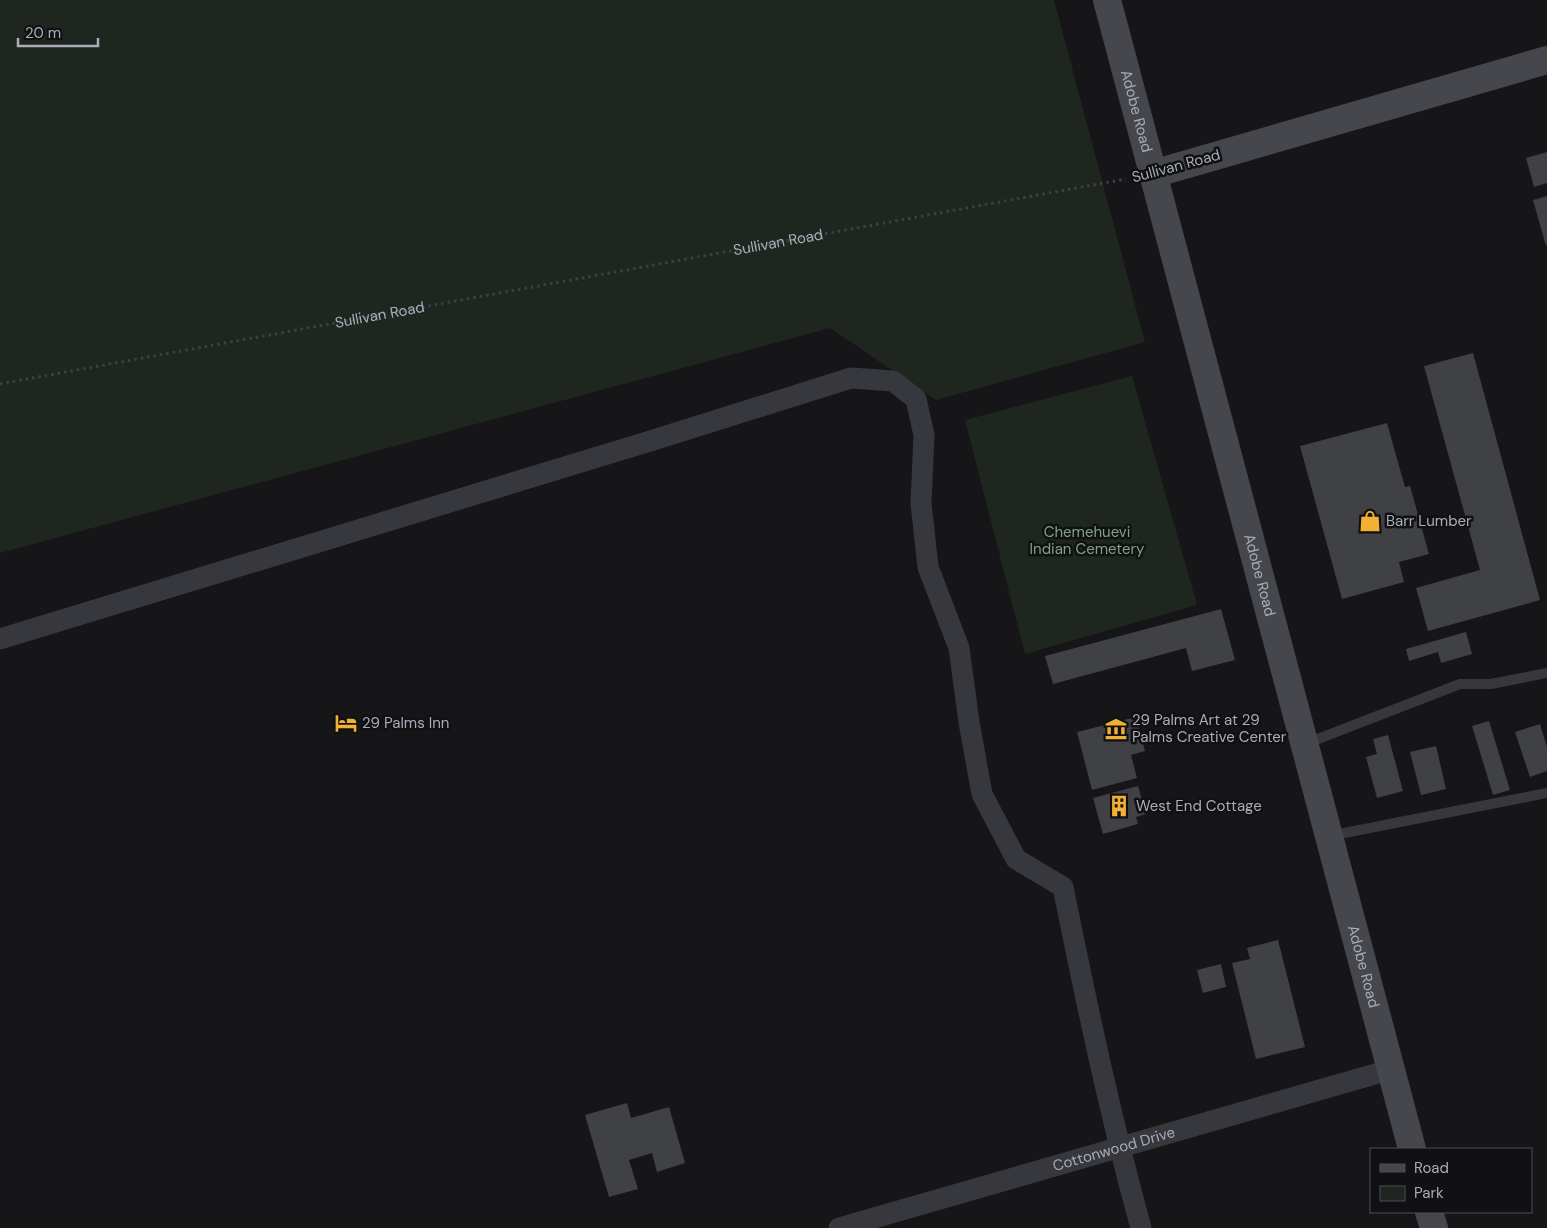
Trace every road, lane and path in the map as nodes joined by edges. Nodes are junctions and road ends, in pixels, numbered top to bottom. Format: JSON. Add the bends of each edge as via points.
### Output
{"nodes":[{"id":1,"x":1107,"y":0,"type":"edge"},
{"id":2,"x":1547,"y":60,"type":"edge"},
{"id":3,"x":1153,"y":174,"type":"junction"},
{"id":4,"x":0,"y":384,"type":"edge"},
{"id":5,"x":0,"y":639,"type":"edge"},
{"id":6,"x":1547,"y":673,"type":"edge"},
{"id":7,"x":1304,"y":745,"type":"junction"},
{"id":8,"x":1547,"y":793,"type":"edge"},
{"id":9,"x":1328,"y":836,"type":"junction"},
{"id":10,"x":1390,"y":1070,"type":"junction"},
{"id":11,"x":1119,"y":1148,"type":"junction"},
{"id":12,"x":1412,"y":1148,"type":"edge"},
{"id":13,"x":1429,"y":1213,"type":"edge"},
{"id":14,"x":839,"y":1228,"type":"edge"},
{"id":15,"x":1141,"y":1228,"type":"edge"},
{"id":16,"x":1434,"y":1228,"type":"edge"}],
"edges":[{"from":1,"to":3,"type":"street","name":"Adobe Road"},
{"from":2,"to":3,"type":"street","name":"Sullivan Road"},
{"from":3,"to":4,"type":"path","name":"Sullivan Road"},
{"from":3,"to":7,"type":"street","name":"Adobe Road"},
{"from":5,"to":11,"type":"street","via":[[851,378],[893,381],[916,399],[924,436],[921,503],[928,567],[959,648],[982,794],[1016,859],[1063,887]]},
{"from":6,"to":7,"type":"lane","via":[[1491,684],[1460,684]]},
{"from":7,"to":9,"type":"street","name":"Adobe Road"},
{"from":8,"to":9,"type":"lane"},
{"from":9,"to":10,"type":"street","name":"Adobe Road"},
{"from":10,"to":11,"type":"street","name":"Cottonwood Drive"},
{"from":10,"to":12,"type":"street","name":"Adobe Road"},
{"from":11,"to":14,"type":"street","name":"Cottonwood Drive"},
{"from":11,"to":15,"type":"street"},
{"from":13,"to":16,"type":"street"}]}
